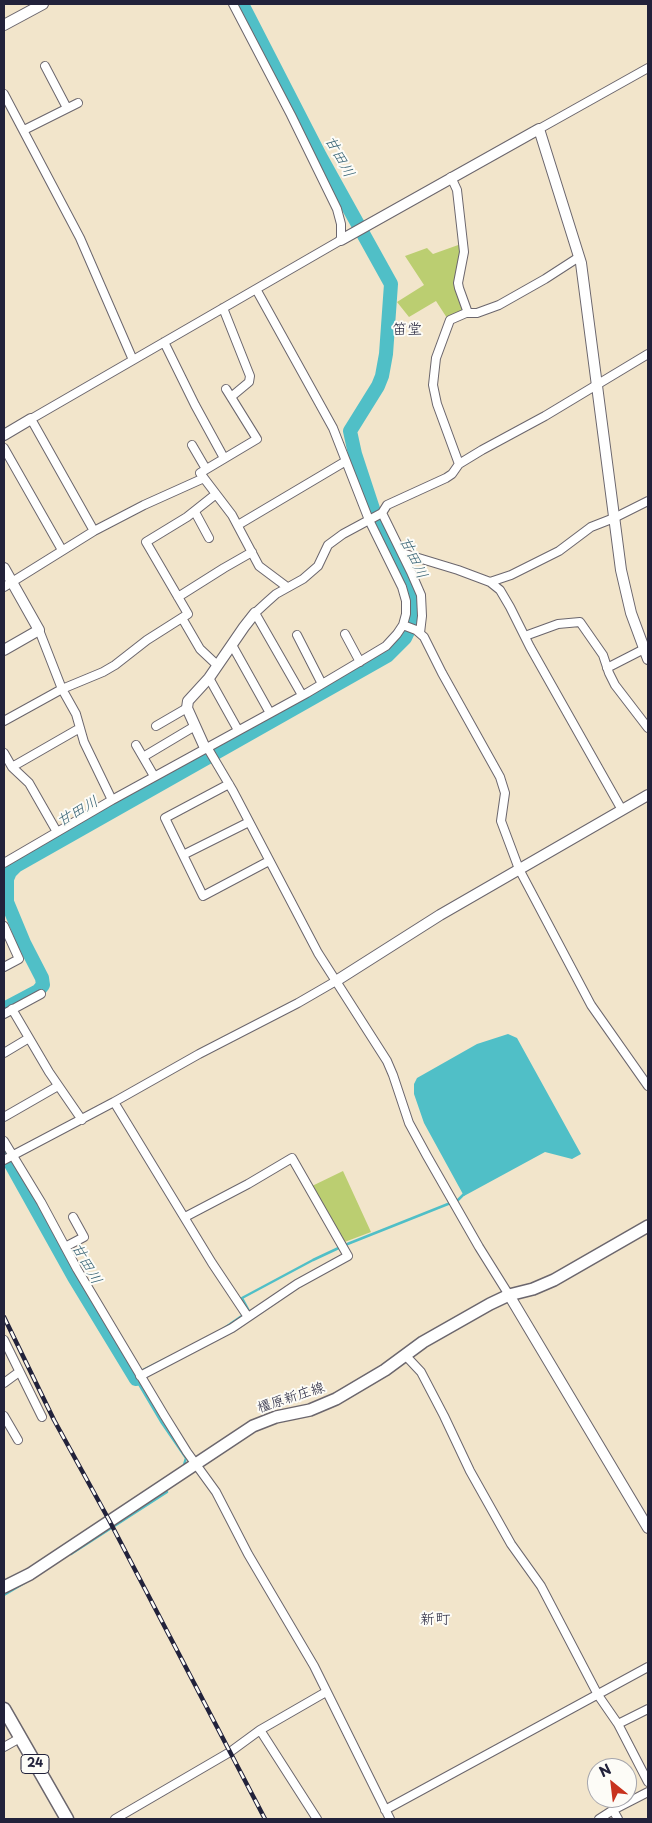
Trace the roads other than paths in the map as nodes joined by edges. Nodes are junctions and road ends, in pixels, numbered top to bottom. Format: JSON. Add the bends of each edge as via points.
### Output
{"nodes":[{"id":1,"x":43,"y":4,"type":"edge"},
{"id":2,"x":233,"y":4,"type":"edge"},
{"id":3,"x":4,"y":26,"type":"edge"},
{"id":4,"x":46,"y":66,"type":"dead end"},
{"id":5,"x":648,"y":68,"type":"edge"},
{"id":6,"x":4,"y":94,"type":"edge"},
{"id":7,"x":78,"y":103,"type":"dead end"},
{"id":8,"x":68,"y":108,"type":"junction"},
{"id":9,"x":539,"y":129,"type":"junction"},
{"id":10,"x":24,"y":130,"type":"junction"},
{"id":11,"x":451,"y":177,"type":"junction"},
{"id":12,"x":341,"y":240,"type":"junction"},
{"id":13,"x":579,"y":257,"type":"junction"},
{"id":14,"x":256,"y":289,"type":"junction"},
{"id":15,"x":223,"y":308,"type":"junction"},
{"id":16,"x":468,"y":313,"type":"junction"},
{"id":17,"x":164,"y":342,"type":"junction"},
{"id":18,"x":648,"y":354,"type":"edge"},
{"id":19,"x":133,"y":360,"type":"junction"},
{"id":20,"x":597,"y":385,"type":"junction"},
{"id":21,"x":226,"y":389,"type":"dead end"},
{"id":22,"x":231,"y":397,"type":"junction"},
{"id":23,"x":31,"y":419,"type":"junction"},
{"id":24,"x":4,"y":435,"type":"edge"},
{"id":25,"x":192,"y":445,"type":"dead end"},
{"id":26,"x":4,"y":448,"type":"edge"},
{"id":27,"x":224,"y":458,"type":"junction"},
{"id":28,"x":346,"y":461,"type":"junction"},
{"id":29,"x":459,"y":464,"type":"junction"},
{"id":30,"x":206,"y":469,"type":"junction"},
{"id":31,"x":204,"y":478,"type":"junction"},
{"id":32,"x":216,"y":494,"type":"junction"},
{"id":33,"x":648,"y":501,"type":"edge"},
{"id":34,"x":195,"y":512,"type":"junction"},
{"id":35,"x":380,"y":514,"type":"junction"},
{"id":36,"x":614,"y":518,"type":"junction"},
{"id":37,"x":370,"y":519,"type":"junction"},
{"id":38,"x":238,"y":525,"type":"junction"},
{"id":39,"x":94,"y":531,"type":"junction"},
{"id":40,"x":209,"y":538,"type":"dead end"},
{"id":41,"x":62,"y":550,"type":"junction"},
{"id":42,"x":252,"y":552,"type":"junction"},
{"id":43,"x":402,"y":553,"type":"junction"},
{"id":44,"x":4,"y":568,"type":"edge"},
{"id":45,"x":490,"y":582,"type":"junction"},
{"id":46,"x":8,"y":585,"type":"edge"},
{"id":47,"x":287,"y":587,"type":"junction"},
{"id":48,"x":178,"y":597,"type":"junction"},
{"id":49,"x":256,"y":614,"type":"junction"},
{"id":50,"x":182,"y":618,"type":"junction"},
{"id":51,"x":405,"y":626,"type":"junction"},
{"id":52,"x":39,"y":630,"type":"junction"},
{"id":53,"x":418,"y":631,"type":"junction"},
{"id":54,"x":345,"y":634,"type":"dead end"},
{"id":55,"x":297,"y":635,"type":"dead end"},
{"id":56,"x":524,"y":636,"type":"junction"},
{"id":57,"x":232,"y":645,"type":"junction"},
{"id":58,"x":4,"y":650,"type":"edge"},
{"id":59,"x":647,"y":652,"type":"edge"},
{"id":60,"x":360,"y":662,"type":"junction"},
{"id":61,"x":217,"y":665,"type":"junction"},
{"id":62,"x":607,"y":668,"type":"junction"},
{"id":63,"x":209,"y":678,"type":"junction"},
{"id":64,"x":322,"y":684,"type":"junction"},
{"id":65,"x":62,"y":689,"type":"junction"},
{"id":66,"x":302,"y":696,"type":"junction"},
{"id":67,"x":187,"y":708,"type":"junction"},
{"id":68,"x":270,"y":713,"type":"junction"},
{"id":69,"x":4,"y":721,"type":"edge"},
{"id":70,"x":156,"y":726,"type":"dead end"},
{"id":71,"x":195,"y":726,"type":"junction"},
{"id":72,"x":80,"y":728,"type":"junction"},
{"id":73,"x":648,"y":728,"type":"edge"},
{"id":74,"x":238,"y":730,"type":"junction"},
{"id":75,"x":136,"y":745,"type":"dead end"},
{"id":76,"x":207,"y":748,"type":"junction"},
{"id":77,"x":4,"y":753,"type":"edge"},
{"id":78,"x":143,"y":756,"type":"junction"},
{"id":79,"x":12,"y":767,"type":"junction"},
{"id":80,"x":154,"y":776,"type":"junction"},
{"id":81,"x":230,"y":784,"type":"junction"},
{"id":82,"x":648,"y":795,"type":"edge"},
{"id":83,"x":112,"y":800,"type":"junction"},
{"id":84,"x":622,"y":810,"type":"junction"},
{"id":85,"x":249,"y":822,"type":"junction"},
{"id":86,"x":56,"y":832,"type":"junction"},
{"id":87,"x":183,"y":855,"type":"junction"},
{"id":88,"x":269,"y":861,"type":"junction"},
{"id":89,"x":4,"y":863,"type":"edge"},
{"id":90,"x":519,"y":869,"type":"junction"},
{"id":91,"x":4,"y":926,"type":"edge"},
{"id":92,"x":4,"y":967,"type":"edge"},
{"id":93,"x":336,"y":981,"type":"junction"},
{"id":94,"x":40,"y":994,"type":"dead end"},
{"id":95,"x":12,"y":1009,"type":"junction"},
{"id":96,"x":4,"y":1014,"type":"edge"},
{"id":97,"x":29,"y":1038,"type":"junction"},
{"id":98,"x":4,"y":1053,"type":"edge"},
{"id":99,"x":58,"y":1086,"type":"junction"},
{"id":100,"x":648,"y":1086,"type":"edge"},
{"id":101,"x":114,"y":1102,"type":"junction"},
{"id":102,"x":4,"y":1116,"type":"edge"},
{"id":103,"x":82,"y":1120,"type":"junction"},
{"id":104,"x":4,"y":1141,"type":"edge"},
{"id":105,"x":13,"y":1156,"type":"junction"},
{"id":106,"x":4,"y":1160,"type":"edge"},
{"id":107,"x":73,"y":1217,"type":"dead end"},
{"id":108,"x":184,"y":1217,"type":"junction"},
{"id":109,"x":648,"y":1226,"type":"edge"},
{"id":110,"x":65,"y":1247,"type":"junction"},
{"id":111,"x":509,"y":1295,"type":"junction"},
{"id":112,"x":248,"y":1317,"type":"junction"},
{"id":113,"x":4,"y":1340,"type":"edge"},
{"id":114,"x":406,"y":1356,"type":"junction"},
{"id":115,"x":19,"y":1372,"type":"junction"},
{"id":116,"x":140,"y":1376,"type":"junction"},
{"id":117,"x":4,"y":1383,"type":"edge"},
{"id":118,"x":4,"y":1416,"type":"edge"},
{"id":119,"x":42,"y":1417,"type":"dead end"},
{"id":120,"x":18,"y":1440,"type":"dead end"},
{"id":121,"x":196,"y":1464,"type":"junction"},
{"id":122,"x":647,"y":1522,"type":"edge"},
{"id":123,"x":4,"y":1587,"type":"edge"},
{"id":124,"x":648,"y":1668,"type":"edge"},
{"id":125,"x":326,"y":1692,"type":"junction"},
{"id":126,"x":598,"y":1695,"type":"junction"},
{"id":127,"x":4,"y":1708,"type":"edge"},
{"id":128,"x":648,"y":1709,"type":"edge"},
{"id":129,"x":618,"y":1724,"type":"junction"},
{"id":130,"x":260,"y":1730,"type":"junction"},
{"id":131,"x":20,"y":1738,"type":"junction"},
{"id":132,"x":4,"y":1747,"type":"edge"},
{"id":133,"x":648,"y":1782,"type":"edge"},
{"id":134,"x":648,"y":1792,"type":"edge"},
{"id":135,"x":385,"y":1810,"type":"junction"},
{"id":136,"x":613,"y":1810,"type":"junction"},
{"id":137,"x":67,"y":1819,"type":"edge"},
{"id":138,"x":115,"y":1819,"type":"edge"},
{"id":139,"x":317,"y":1819,"type":"edge"},
{"id":140,"x":390,"y":1819,"type":"edge"},
{"id":141,"x":599,"y":1819,"type":"edge"},
{"id":142,"x":618,"y":1819,"type":"edge"}],
"edges":[{"from":1,"to":3,"type":"street"},
{"from":2,"to":12,"type":"street","via":[[337,209]]},
{"from":4,"to":8,"type":"street"},
{"from":5,"to":9,"type":"street"},
{"from":6,"to":10,"type":"street"},
{"from":7,"to":8,"type":"street"},
{"from":8,"to":10,"type":"street"},
{"from":9,"to":11,"type":"street"},
{"from":9,"to":13,"type":"street"},
{"from":10,"to":19,"type":"street","via":[[80,238]]},
{"from":11,"to":12,"type":"street"},
{"from":11,"to":16,"type":"street","via":[[457,190],[464,252],[458,283]]},
{"from":12,"to":14,"type":"street"},
{"from":13,"to":16,"type":"street","via":[[499,305]]},
{"from":13,"to":20,"type":"street"},
{"from":14,"to":15,"type":"street"},
{"from":14,"to":28,"type":"street","via":[[325,410]]},
{"from":15,"to":17,"type":"street"},
{"from":15,"to":22,"type":"street","via":[[250,376],[249,382]]},
{"from":16,"to":29,"type":"street","via":[[450,320],[433,372],[437,404]]},
{"from":17,"to":19,"type":"street"},
{"from":17,"to":27,"type":"street"},
{"from":18,"to":20,"type":"street"},
{"from":19,"to":23,"type":"street"},
{"from":20,"to":29,"type":"street"},
{"from":20,"to":36,"type":"street"},
{"from":21,"to":22,"type":"street"},
{"from":22,"to":27,"type":"street","via":[[257,439]]},
{"from":23,"to":24,"type":"street"},
{"from":23,"to":39,"type":"street"},
{"from":25,"to":30,"type":"street"},
{"from":26,"to":41,"type":"street"},
{"from":27,"to":30,"type":"street"},
{"from":28,"to":37,"type":"street"},
{"from":28,"to":38,"type":"street"},
{"from":29,"to":35,"type":"street","via":[[446,478],[387,505]]},
{"from":30,"to":31,"type":"street","via":[[200,473]]},
{"from":31,"to":32,"type":"street"},
{"from":31,"to":39,"type":"street"},
{"from":32,"to":34,"type":"street"},
{"from":32,"to":38,"type":"street"},
{"from":33,"to":36,"type":"street"},
{"from":34,"to":40,"type":"street"},
{"from":34,"to":48,"type":"street","via":[[146,542]]},
{"from":35,"to":37,"type":"street"},
{"from":35,"to":43,"type":"street"},
{"from":36,"to":45,"type":"street","via":[[591,527],[559,551]]},
{"from":36,"to":59,"type":"street","via":[[625,590]]},
{"from":37,"to":47,"type":"street","via":[[335,539],[324,551],[318,566],[303,580]]},
{"from":37,"to":51,"type":"street","via":[[402,587],[406,601]]},
{"from":38,"to":42,"type":"street"},
{"from":39,"to":41,"type":"street"},
{"from":41,"to":46,"type":"street"},
{"from":42,"to":47,"type":"street","via":[[263,570]]},
{"from":42,"to":48,"type":"street"},
{"from":43,"to":45,"type":"street"},
{"from":43,"to":53,"type":"street","via":[[421,595]]},
{"from":44,"to":46,"type":"street"},
{"from":45,"to":56,"type":"street","via":[[506,598]]},
{"from":46,"to":52,"type":"street"},
{"from":47,"to":49,"type":"street"},
{"from":48,"to":50,"type":"street","via":[[188,614]]},
{"from":49,"to":57,"type":"street"},
{"from":49,"to":66,"type":"street"},
{"from":50,"to":61,"type":"street","via":[[200,649]]},
{"from":50,"to":65,"type":"street","via":[[115,665]]},
{"from":51,"to":53,"type":"street"},
{"from":51,"to":60,"type":"street","via":[[386,646]]},
{"from":52,"to":58,"type":"street"},
{"from":52,"to":65,"type":"street"},
{"from":53,"to":90,"type":"street","via":[[500,777],[505,792],[501,821]]},
{"from":54,"to":60,"type":"street"},
{"from":55,"to":64,"type":"street"},
{"from":56,"to":62,"type":"street","via":[[558,624],[580,622],[603,655]]},
{"from":56,"to":84,"type":"street"},
{"from":57,"to":61,"type":"street"},
{"from":57,"to":68,"type":"street"},
{"from":59,"to":62,"type":"street"},
{"from":60,"to":64,"type":"street"},
{"from":61,"to":63,"type":"street"},
{"from":62,"to":73,"type":"street","via":[[615,685]]},
{"from":63,"to":67,"type":"street","via":[[188,701]]},
{"from":63,"to":74,"type":"street"},
{"from":64,"to":66,"type":"street"},
{"from":65,"to":69,"type":"street"},
{"from":65,"to":72,"type":"street"},
{"from":66,"to":68,"type":"street"},
{"from":67,"to":70,"type":"street"},
{"from":67,"to":71,"type":"street"},
{"from":68,"to":74,"type":"street"},
{"from":71,"to":76,"type":"street"},
{"from":71,"to":78,"type":"street"},
{"from":72,"to":79,"type":"street"},
{"from":72,"to":83,"type":"street"},
{"from":74,"to":76,"type":"street"},
{"from":75,"to":78,"type":"street"},
{"from":76,"to":80,"type":"street"},
{"from":76,"to":81,"type":"street"},
{"from":77,"to":79,"type":"street"},
{"from":78,"to":80,"type":"street"},
{"from":79,"to":86,"type":"street","via":[[29,783]]},
{"from":80,"to":83,"type":"street"},
{"from":81,"to":85,"type":"street"},
{"from":81,"to":87,"type":"street","via":[[164,818]]},
{"from":82,"to":84,"type":"street"},
{"from":83,"to":86,"type":"street"},
{"from":84,"to":90,"type":"street"},
{"from":85,"to":87,"type":"street"},
{"from":85,"to":88,"type":"street"},
{"from":86,"to":89,"type":"street"},
{"from":87,"to":88,"type":"street","via":[[203,896]]},
{"from":88,"to":93,"type":"street"},
{"from":90,"to":93,"type":"street"},
{"from":90,"to":100,"type":"street","via":[[586,997]]},
{"from":91,"to":92,"type":"street","via":[[19,958]]},
{"from":93,"to":101,"type":"street"},
{"from":93,"to":111,"type":"street","via":[[387,1061],[409,1123]]},
{"from":94,"to":95,"type":"street"},
{"from":95,"to":96,"type":"street"},
{"from":95,"to":97,"type":"street"},
{"from":97,"to":98,"type":"street"},
{"from":97,"to":99,"type":"street"},
{"from":99,"to":102,"type":"street"},
{"from":99,"to":103,"type":"street"},
{"from":101,"to":103,"type":"street"},
{"from":101,"to":108,"type":"street"},
{"from":103,"to":105,"type":"street"},
{"from":104,"to":105,"type":"street"},
{"from":105,"to":106,"type":"street"},
{"from":105,"to":110,"type":"street"},
{"from":107,"to":110,"type":"street","via":[[84,1237]]},
{"from":108,"to":112,"type":"street"},
{"from":108,"to":112,"type":"street","via":[[292,1158],[348,1256],[297,1284]]},
{"from":109,"to":111,"type":"main road","name":"橿原新庄線","via":[[554,1280]]},
{"from":110,"to":116,"type":"street"},
{"from":111,"to":114,"type":"main road","name":"橿原新庄線","via":[[430,1337]]},
{"from":111,"to":122,"type":"street"},
{"from":112,"to":116,"type":"street"},
{"from":113,"to":115,"type":"street"},
{"from":114,"to":121,"type":"main road","name":"橿原新庄線","via":[[323,1406],[276,1417],[254,1426]]},
{"from":114,"to":126,"type":"street","via":[[421,1372],[470,1471],[511,1544],[541,1586]]},
{"from":115,"to":117,"type":"street"},
{"from":115,"to":119,"type":"street"},
{"from":116,"to":121,"type":"street"},
{"from":118,"to":120,"type":"street"},
{"from":121,"to":123,"type":"main road","name":"橿原新庄線","via":[[30,1574]]},
{"from":121,"to":125,"type":"street","via":[[216,1492]]},
{"from":124,"to":126,"type":"street"},
{"from":125,"to":130,"type":"street"},
{"from":125,"to":135,"type":"street"},
{"from":126,"to":129,"type":"street"},
{"from":126,"to":135,"type":"street"},
{"from":127,"to":131,"type":"highway","number":"24"},
{"from":128,"to":129,"type":"street"},
{"from":129,"to":133,"type":"street"},
{"from":130,"to":138,"type":"street","via":[[230,1752]]},
{"from":130,"to":139,"type":"street"},
{"from":131,"to":132,"type":"street"},
{"from":131,"to":137,"type":"highway","number":"24"},
{"from":134,"to":136,"type":"street"},
{"from":135,"to":140,"type":"street"},
{"from":136,"to":141,"type":"street"},
{"from":136,"to":142,"type":"street"}]}
